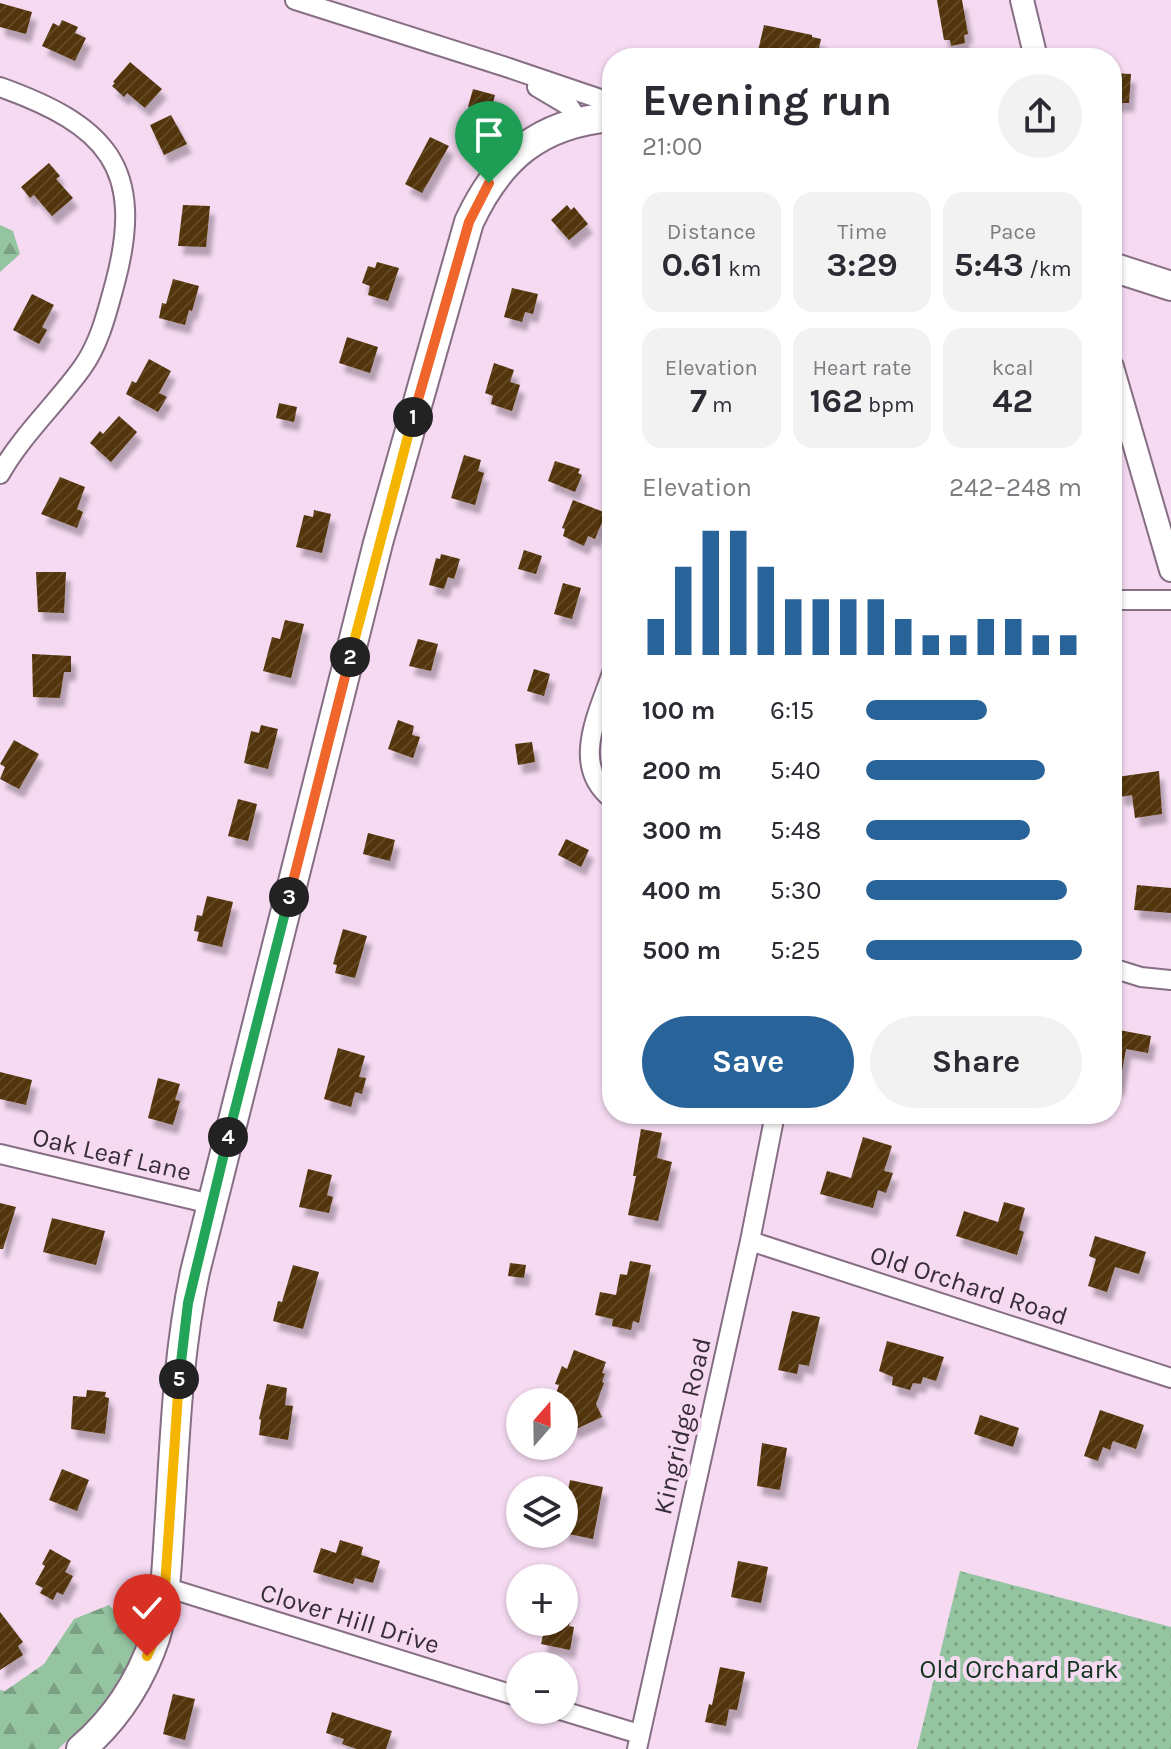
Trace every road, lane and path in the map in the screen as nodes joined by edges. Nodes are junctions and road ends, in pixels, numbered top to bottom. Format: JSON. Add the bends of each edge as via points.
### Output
{"nodes":[{"id":1,"x":295,"y":0,"type":"edge"},
{"id":2,"x":1022,"y":0,"type":"edge"},
{"id":3,"x":1034,"y":48,"type":"edge"},
{"id":4,"x":509,"y":68,"type":"junction"},
{"id":5,"x":0,"y":87,"type":"edge"},
{"id":6,"x":602,"y":100,"type":"edge"},
{"id":7,"x":602,"y":118,"type":"edge"},
{"id":8,"x":579,"y":121,"type":"junction"},
{"id":9,"x":1122,"y":270,"type":"edge"},
{"id":10,"x":1171,"y":286,"type":"edge"},
{"id":11,"x":1122,"y":401,"type":"edge"},
{"id":12,"x":0,"y":474,"type":"edge"},
{"id":13,"x":1171,"y":570,"type":"edge"},
{"id":14,"x":1122,"y":600,"type":"edge"},
{"id":15,"x":1171,"y":600,"type":"edge"},
{"id":16,"x":602,"y":703,"type":"edge"},
{"id":17,"x":602,"y":786,"type":"edge"},
{"id":18,"x":1122,"y":971,"type":"edge"},
{"id":19,"x":1171,"y":980,"type":"edge"},
{"id":20,"x":773,"y":1124,"type":"edge"},
{"id":21,"x":0,"y":1154,"type":"edge"},
{"id":22,"x":211,"y":1204,"type":"junction"},
{"id":23,"x":750,"y":1241,"type":"junction"},
{"id":24,"x":1171,"y":1378,"type":"edge"},
{"id":25,"x":165,"y":1587,"type":"junction"},
{"id":26,"x":506,"y":1693,"type":"edge"},
{"id":27,"x":578,"y":1717,"type":"edge"},
{"id":28,"x":638,"y":1742,"type":"edge"},
{"id":29,"x":81,"y":1749,"type":"edge"}],
"edges":[{"from":1,"to":4,"type":"street"},
{"from":2,"to":3,"type":"street"},
{"from":4,"to":6,"type":"street"},
{"from":4,"to":8,"type":"street","via":[[569,106]]},
{"from":5,"to":12,"type":"street","via":[[42,102],[91,134],[117,170],[127,213],[121,261],[94,346]]},
{"from":7,"to":8,"type":"main road"},
{"from":8,"to":22,"type":"main road","via":[[541,137],[508,161],[489,183],[469,222],[378,543]]},
{"from":9,"to":10,"type":"main road"},
{"from":11,"to":13,"type":"street"},
{"from":14,"to":15,"type":"street"},
{"from":16,"to":17,"type":"street","via":[[588,753],[591,771]]},
{"from":18,"to":19,"type":"street"},
{"from":20,"to":23,"type":"street","name":"Kingridge Road"},
{"from":21,"to":22,"type":"street","name":"Oak Leaf Lane"},
{"from":22,"to":25,"type":"main road","via":[[183,1339]]},
{"from":23,"to":24,"type":"street","name":"Old Orchard Road"},
{"from":23,"to":28,"type":"street","name":"Kingridge Road"},
{"from":25,"to":26,"type":"street","name":"Clover Hill Drive"},
{"from":25,"to":29,"type":"main road","via":[[155,1638],[138,1679],[110,1722]]},
{"from":27,"to":28,"type":"street"}]}
